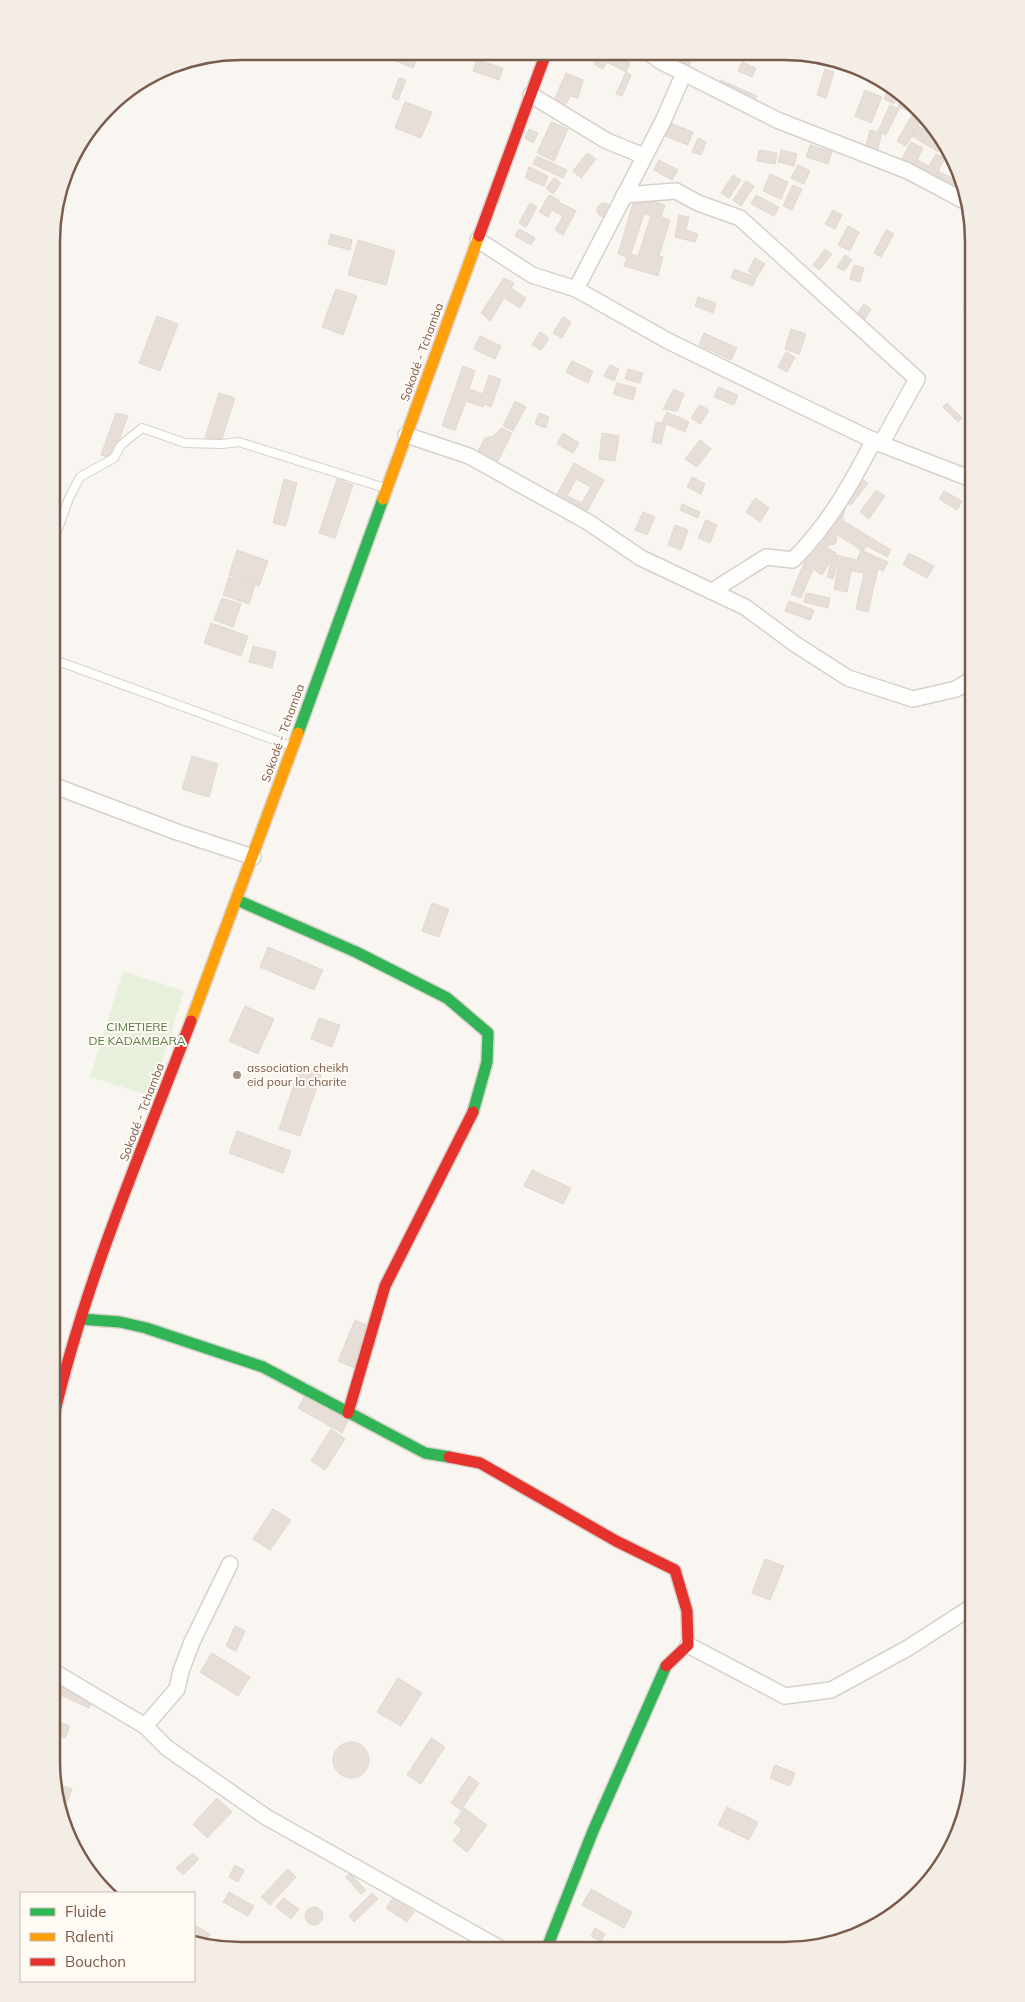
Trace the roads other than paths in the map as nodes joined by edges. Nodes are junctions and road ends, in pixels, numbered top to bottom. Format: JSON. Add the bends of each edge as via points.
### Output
{"nodes":[{"id":1,"x":544,"y":60,"type":"edge"},
{"id":2,"x":659,"y":60,"type":"edge"},
{"id":3,"x":684,"y":73,"type":"junction"},
{"id":4,"x":531,"y":95,"type":"junction"},
{"id":5,"x":644,"y":156,"type":"junction"},
{"id":6,"x":624,"y":194,"type":"junction"},
{"id":7,"x":960,"y":199,"type":"edge"},
{"id":8,"x":478,"y":240,"type":"junction"},
{"id":9,"x":576,"y":288,"type":"junction"},
{"id":10,"x":406,"y":435,"type":"junction"},
{"id":11,"x":878,"y":442,"type":"junction"},
{"id":12,"x":965,"y":476,"type":"edge"},
{"id":13,"x":387,"y":489,"type":"junction"},
{"id":14,"x":60,"y":522,"type":"edge"},
{"id":15,"x":712,"y":592,"type":"junction"},
{"id":16,"x":60,"y":662,"type":"edge"},
{"id":17,"x":965,"y":684,"type":"edge"},
{"id":18,"x":292,"y":746,"type":"junction"},
{"id":19,"x":60,"y":789,"type":"edge"},
{"id":20,"x":253,"y":857,"type":"junction"},
{"id":21,"x":236,"y":900,"type":"junction"},
{"id":22,"x":81,"y":1319,"type":"junction"},
{"id":23,"x":60,"y":1388,"type":"edge"},
{"id":24,"x":348,"y":1413,"type":"junction"},
{"id":25,"x":230,"y":1564,"type":"dead end"},
{"id":26,"x":965,"y":1611,"type":"edge"},
{"id":27,"x":688,"y":1645,"type":"junction"},
{"id":28,"x":60,"y":1675,"type":"edge"},
{"id":29,"x":145,"y":1726,"type":"junction"},
{"id":30,"x":489,"y":1942,"type":"edge"},
{"id":31,"x":549,"y":1942,"type":"edge"}],
"edges":[{"from":1,"to":4,"type":"street","name":"Sokodé - Tchamba"},
{"from":2,"to":3,"type":"street"},
{"from":3,"to":5,"type":"street"},
{"from":3,"to":7,"type":"street","via":[[777,120],[908,171]]},
{"from":4,"to":5,"type":"street","via":[[607,141]]},
{"from":4,"to":8,"type":"street","name":"Sokodé - Tchamba"},
{"from":5,"to":6,"type":"street"},
{"from":6,"to":9,"type":"street"},
{"from":6,"to":11,"type":"street","via":[[676,191],[698,203],[740,218],[917,379]]},
{"from":8,"to":9,"type":"street","via":[[532,275]]},
{"from":8,"to":10,"type":"street","name":"Sokodé - Tchamba"},
{"from":9,"to":11,"type":"street","via":[[668,340]]},
{"from":10,"to":13,"type":"street","name":"Sokodé - Tchamba"},
{"from":10,"to":15,"type":"street","via":[[469,456],[588,522],[640,558]]},
{"from":11,"to":12,"type":"street"},
{"from":11,"to":15,"type":"street","via":[[846,494],[808,545],[792,560],[766,557]]},
{"from":13,"to":14,"type":"lane","via":[[238,442],[185,443],[142,428],[121,446],[114,458],[80,477]]},
{"from":13,"to":18,"type":"street","name":"Sokodé - Tchamba"},
{"from":15,"to":17,"type":"street","via":[[745,607],[848,678],[913,699],[956,689]]},
{"from":16,"to":18,"type":"lane"},
{"from":18,"to":20,"type":"street","name":"Sokodé - Tchamba"},
{"from":19,"to":20,"type":"street"},
{"from":20,"to":21,"type":"street","name":"Sokodé - Tchamba"},
{"from":21,"to":22,"type":"street","name":"Sokodé - Tchamba"},
{"from":21,"to":24,"type":"street","via":[[356,952],[447,998],[488,1033],[487,1062],[476,1106],[385,1286]]},
{"from":22,"to":23,"type":"street","name":"Sokodé - Tchamba"},
{"from":22,"to":24,"type":"street","via":[[146,1328],[263,1366]]},
{"from":24,"to":27,"type":"street","via":[[425,1453],[480,1463],[616,1541],[675,1570],[687,1611]]},
{"from":25,"to":29,"type":"street","via":[[192,1642],[177,1689]]},
{"from":26,"to":27,"type":"street","via":[[908,1648],[831,1690],[785,1696]]},
{"from":27,"to":31,"type":"street","via":[[666,1666],[593,1831]]},
{"from":28,"to":29,"type":"street"},
{"from":29,"to":30,"type":"street","via":[[167,1748],[266,1816]]}]}
